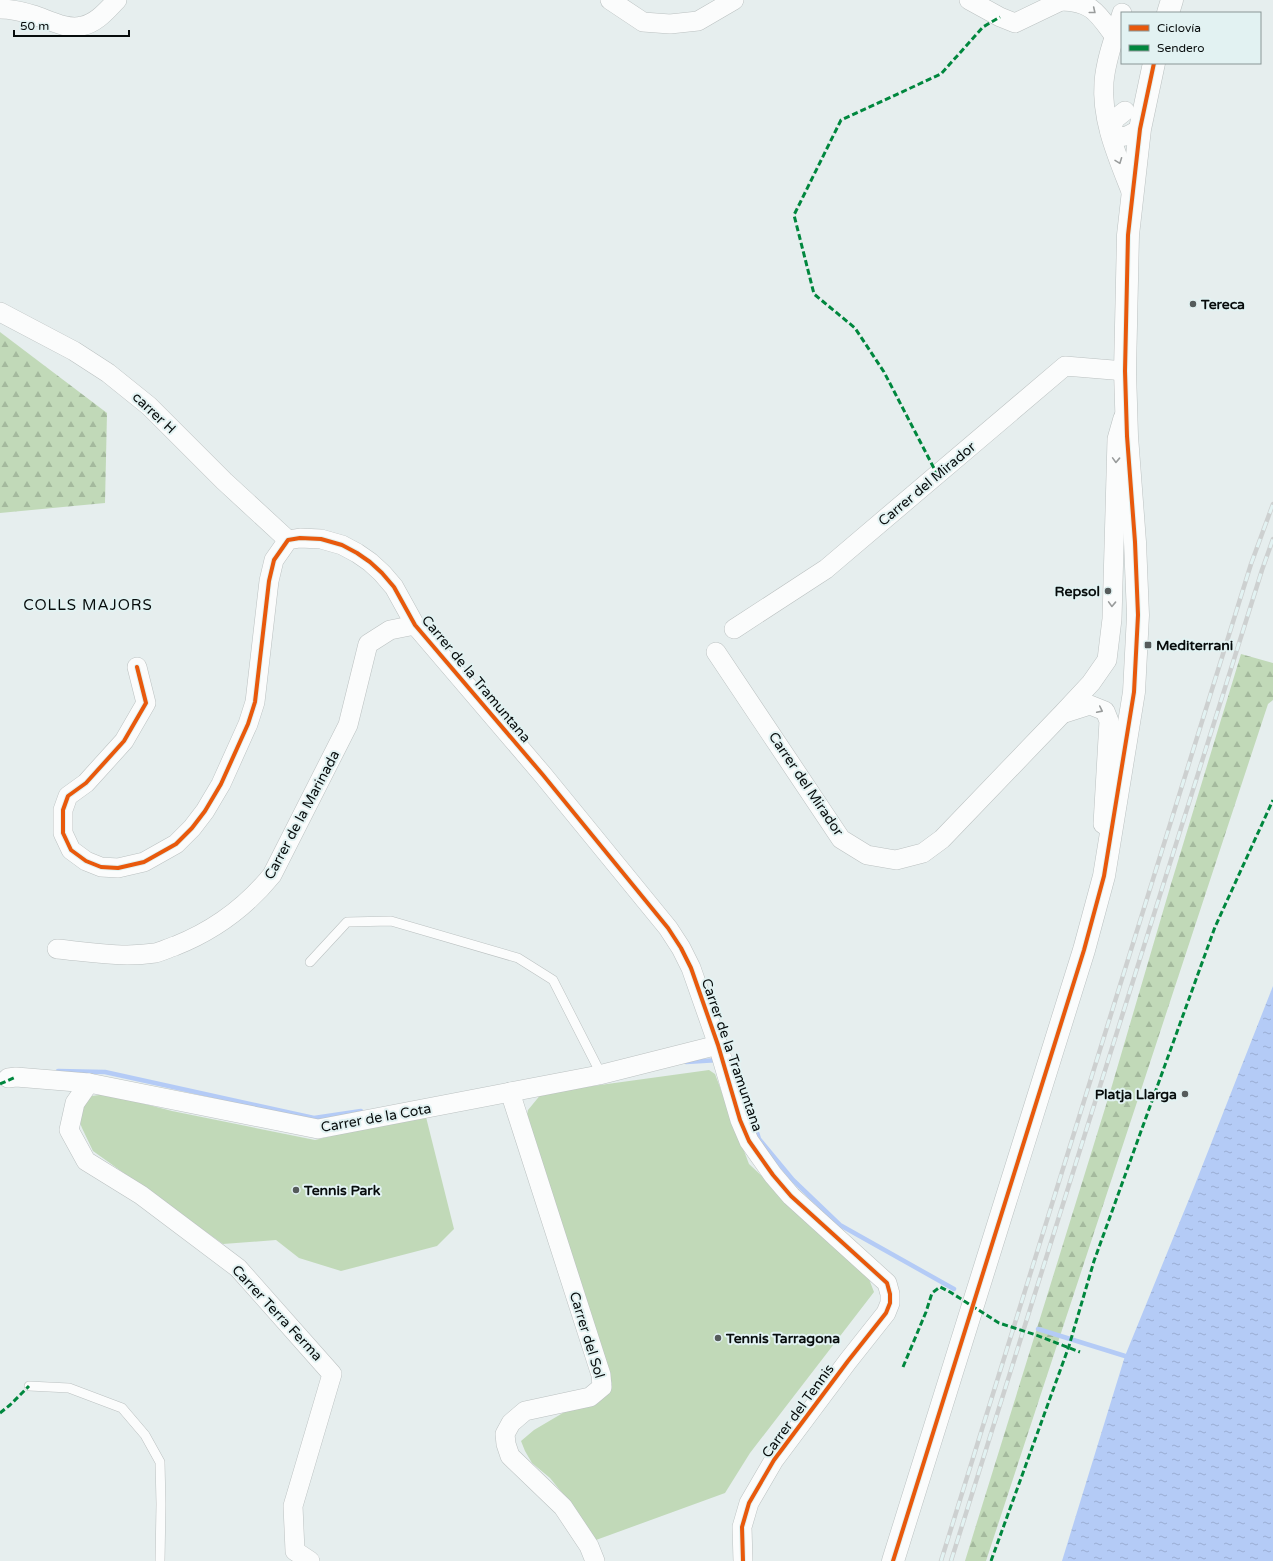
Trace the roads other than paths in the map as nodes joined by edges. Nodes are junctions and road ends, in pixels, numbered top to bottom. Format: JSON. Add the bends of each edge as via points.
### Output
{"nodes":[{"id":1,"x":117,"y":0,"type":"edge"},
{"id":2,"x":610,"y":0,"type":"edge"},
{"id":3,"x":734,"y":0,"type":"edge"},
{"id":4,"x":968,"y":0,"type":"edge"},
{"id":5,"x":1126,"y":0,"type":"edge"},
{"id":6,"x":1172,"y":0,"type":"edge"},
{"id":7,"x":1062,"y":1,"type":"edge"},
{"id":8,"x":0,"y":9,"type":"edge"},
{"id":9,"x":1122,"y":12,"type":"edge"},
{"id":10,"x":1168,"y":12,"type":"edge"},
{"id":11,"x":1121,"y":16,"type":"edge"},
{"id":12,"x":1115,"y":37,"type":"junction"},
{"id":13,"x":1154,"y":64,"type":"edge"},
{"id":14,"x":1104,"y":96,"type":"junction"},
{"id":15,"x":1135,"y":108,"type":"junction"},
{"id":16,"x":1140,"y":129,"type":"junction"},
{"id":17,"x":1132,"y":194,"type":"junction"},
{"id":18,"x":0,"y":312,"type":"edge"},
{"id":19,"x":1125,"y":371,"type":"junction"},
{"id":20,"x":1126,"y":408,"type":"junction"},
{"id":21,"x":288,"y":540,"type":"junction"},
{"id":22,"x":415,"y":625,"type":"junction"},
{"id":23,"x":734,"y":629,"type":"dead end"},
{"id":24,"x":716,"y":652,"type":"dead end"},
{"id":25,"x":137,"y":667,"type":"dead end"},
{"id":26,"x":1063,"y":713,"type":"junction"},
{"id":27,"x":1107,"y":858,"type":"junction"},
{"id":28,"x":57,"y":949,"type":"dead end"},
{"id":29,"x":310,"y":962,"type":"dead end"},
{"id":30,"x":719,"y":1048,"type":"junction"},
{"id":31,"x":600,"y":1074,"type":"junction"},
{"id":32,"x":8,"y":1078,"type":"dead end"},
{"id":33,"x":88,"y":1083,"type":"junction"},
{"id":34,"x":518,"y":1091,"type":"junction"},
{"id":35,"x":887,"y":1283,"type":"joint"},
{"id":36,"x":29,"y":1386,"type":"dead end"},
{"id":37,"x":160,"y":1561,"type":"edge"},
{"id":38,"x":310,"y":1561,"type":"edge"},
{"id":39,"x":595,"y":1561,"type":"edge"},
{"id":40,"x":743,"y":1561,"type":"edge"},
{"id":41,"x":893,"y":1561,"type":"edge"}],
"edges":[{"from":1,"to":8,"type":"street","via":[[94,22],[82,26],[65,26],[32,14]]},
{"from":2,"to":3,"type":"street","via":[[643,22],[670,24],[698,21]]},
{"from":4,"to":7,"type":"street","via":[[1015,23]]},
{"from":5,"to":9,"type":"street"},
{"from":6,"to":10,"type":"street"},
{"from":7,"to":12,"type":"street","one_way":true,"via":[[1075,2],[1096,12]]},
{"from":11,"to":12,"type":"street"},
{"from":12,"to":14,"type":"street","via":[[1109,54]]},
{"from":13,"to":15,"type":"street"},
{"from":14,"to":15,"type":"street","via":[[1119,110]]},
{"from":14,"to":17,"type":"street","one_way":true,"via":[[1111,138]]},
{"from":15,"to":16,"type":"street"},
{"from":15,"to":16,"type":"street","via":[[1115,119],[1110,132],[1127,137]]},
{"from":16,"to":17,"type":"street"},
{"from":17,"to":19,"type":"street","via":[[1128,235]]},
{"from":18,"to":21,"type":"street","name":"carrer H","via":[[74,350],[114,378],[149,406]]},
{"from":19,"to":20,"type":"street"},
{"from":19,"to":23,"type":"street","name":"Carrer del Mirador","via":[[1065,366],[826,570]]},
{"from":20,"to":26,"type":"street","name":"Carrer del Mirador","one_way":true,"via":[[1117,439],[1112,619],[1106,660],[1091,683]]},
{"from":20,"to":27,"type":"street","via":[[1138,615],[1134,692]]},
{"from":21,"to":22,"type":"street","name":"Carrer de la Tramuntana","via":[[321,539],[342,545],[357,553],[370,562],[394,587]]},
{"from":21,"to":25,"type":"street","via":[[274,560],[269,581],[255,702],[221,784],[205,811],[176,844],[144,862],[118,868],[101,867],[86,861],[71,850],[63,833],[63,810],[68,796],[86,783],[124,741],[146,704]]},
{"from":22,"to":28,"type":"street","name":"Carrer de la Marinada","via":[[390,630],[368,644],[348,725],[272,875],[259,892],[220,923],[188,941],[156,953],[120,955]]},
{"from":22,"to":30,"type":"street","name":"Carrer de la Tramuntana","via":[[543,775],[668,928],[691,968]]},
{"from":24,"to":26,"type":"street","name":"Carrer del Mirador","via":[[842,839],[867,855],[896,860],[923,853],[942,839]]},
{"from":26,"to":27,"type":"street","name":"Carrer del Mirador","one_way":true,"via":[[1090,705],[1105,711],[1109,721],[1103,830]]},
{"from":27,"to":41,"type":"street","via":[[1084,950]]},
{"from":29,"to":31,"type":"lane","via":[[347,922],[391,920],[518,958],[553,980]]},
{"from":30,"to":31,"type":"street","name":"Carrer de la Cota"},
{"from":30,"to":35,"type":"street","name":"Carrer de la Tramuntana","via":[[743,1127],[749,1141],[773,1175],[811,1216]]},
{"from":31,"to":34,"type":"street","name":"Carrer de la Cota"},
{"from":32,"to":33,"type":"street","name":"Carrer de la Cota"},
{"from":33,"to":34,"type":"street","name":"Carrer de la Cota","via":[[318,1130]]},
{"from":33,"to":38,"type":"street","name":"Carrer Terra Ferma","via":[[75,1103],[69,1130],[86,1161],[141,1195],[238,1268],[332,1374],[293,1506],[295,1551]]},
{"from":34,"to":39,"type":"street","name":"Carrer del Sol","via":[[602,1387],[590,1397],[525,1411],[511,1423],[505,1434],[506,1444],[510,1456],[563,1507],[589,1546]]},
{"from":35,"to":40,"type":"street","name":"Carrer del Tennis","via":[[890,1303],[886,1313],[774,1460],[749,1503],[742,1527]]},
{"from":36,"to":37,"type":"lane","via":[[69,1388],[122,1408],[145,1436],[160,1462]]}]}
